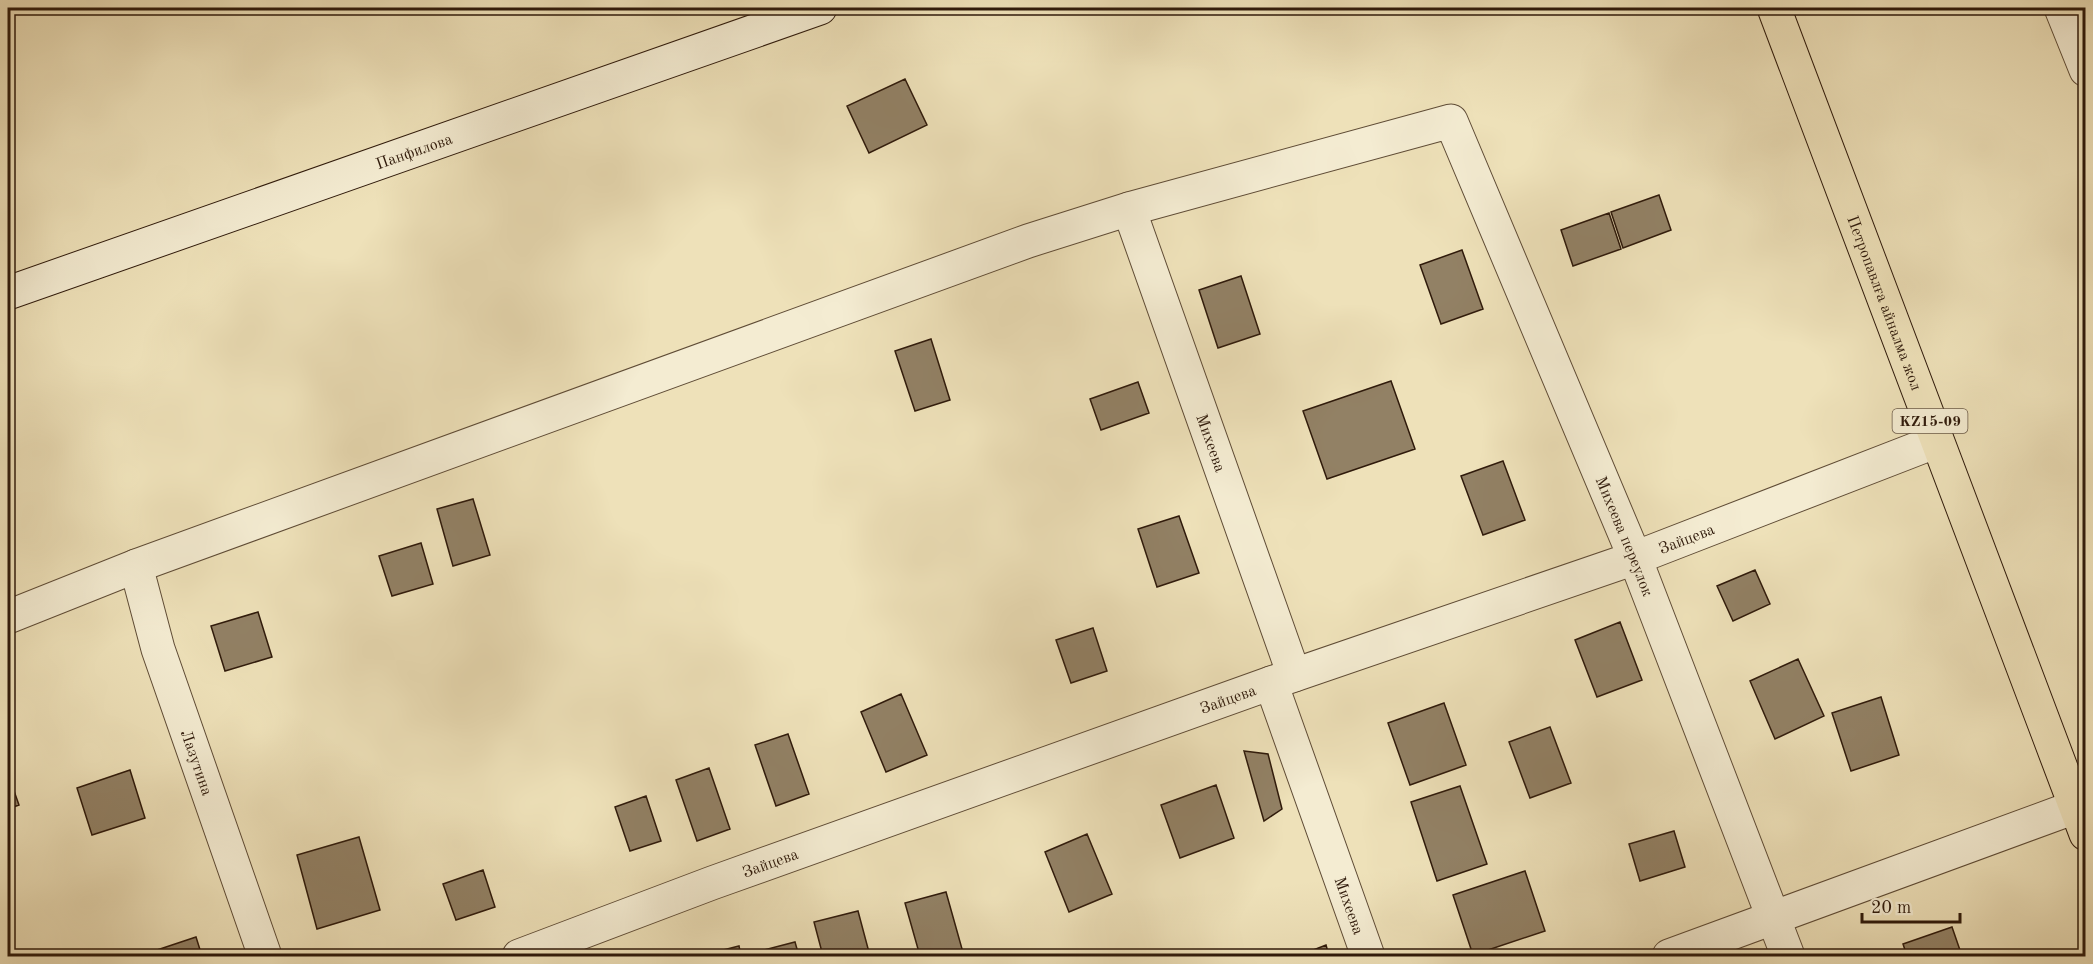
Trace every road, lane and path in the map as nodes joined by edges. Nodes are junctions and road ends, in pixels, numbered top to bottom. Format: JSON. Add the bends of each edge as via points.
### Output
{"nodes":[{"id":1,"x":820,"y":8,"type":"edge"},
{"id":2,"x":1774,"y":8,"type":"edge"},
{"id":3,"x":2061,"y":8,"type":"edge"},
{"id":4,"x":2085,"y":70,"type":"edge"},
{"id":5,"x":1129,"y":209,"type":"junction"},
{"id":6,"x":8,"y":293,"type":"edge"},
{"id":7,"x":1937,"y":441,"type":"junction"},
{"id":8,"x":1635,"y":558,"type":"junction"},
{"id":9,"x":136,"y":566,"type":"junction"},
{"id":10,"x":8,"y":617,"type":"edge"},
{"id":11,"x":1282,"y":679,"type":"junction"},
{"id":12,"x":2080,"y":820,"type":"edge"},
{"id":13,"x":1775,"y":918,"type":"junction"},
{"id":14,"x":265,"y":957,"type":"edge"},
{"id":15,"x":519,"y":957,"type":"edge"},
{"id":16,"x":1368,"y":957,"type":"edge"},
{"id":17,"x":1669,"y":957,"type":"edge"},
{"id":18,"x":1788,"y":957,"type":"edge"}],
"edges":[{"from":1,"to":6,"type":"street","name":"Панфилова"},
{"from":2,"to":7,"type":"highway","name":"Петропавлға айналма жол","number":"KZ15-09"},
{"from":3,"to":4,"type":"street"},
{"from":5,"to":8,"type":"street","name":"Михеева переулок","via":[[1451,121]]},
{"from":5,"to":9,"type":"street","via":[[1017,245]]},
{"from":5,"to":11,"type":"street","name":"Михеева"},
{"from":7,"to":8,"type":"street","name":"Зайцева"},
{"from":7,"to":12,"type":"highway","name":"Петропавлға айналма жол","number":"KZ15-09"},
{"from":8,"to":11,"type":"street","name":"Зайцева"},
{"from":8,"to":13,"type":"street","name":"Михеева переулок"},
{"from":9,"to":10,"type":"street"},
{"from":9,"to":14,"type":"street","name":"Лазутина","via":[[158,650]]},
{"from":11,"to":15,"type":"street","name":"Зайцева","via":[[723,879]]},
{"from":11,"to":16,"type":"street","name":"Михеева"},
{"from":12,"to":13,"type":"street"},
{"from":13,"to":17,"type":"street"},
{"from":13,"to":18,"type":"street","name":"Михеева переулок"}]}
